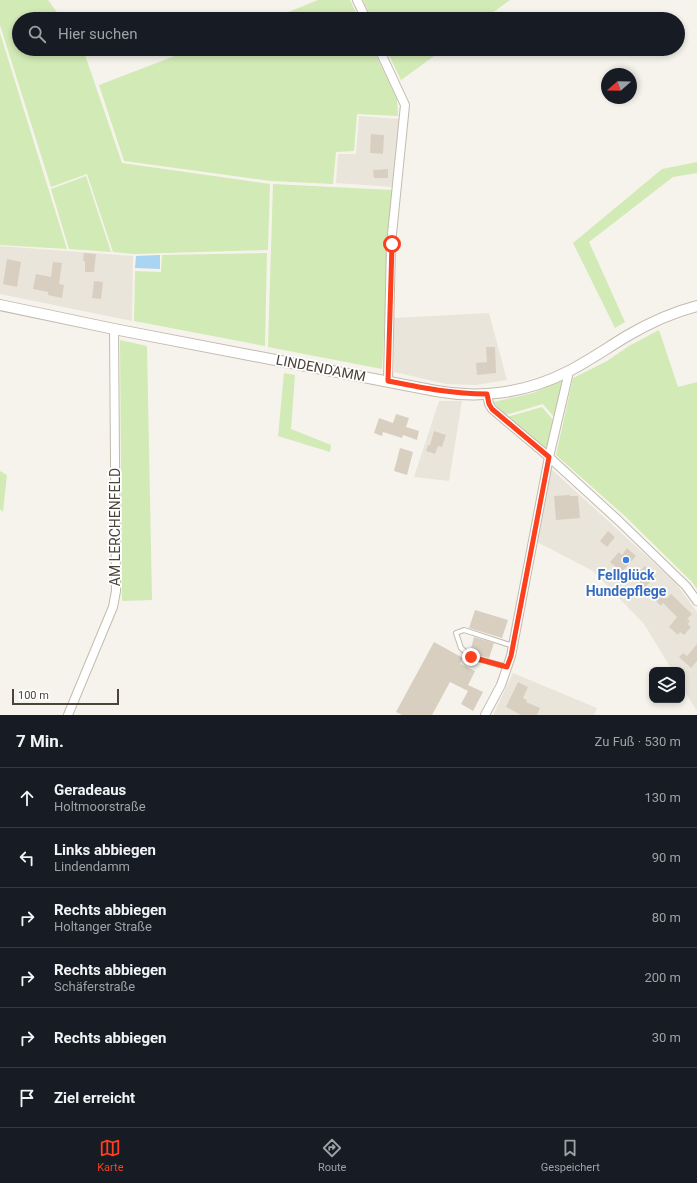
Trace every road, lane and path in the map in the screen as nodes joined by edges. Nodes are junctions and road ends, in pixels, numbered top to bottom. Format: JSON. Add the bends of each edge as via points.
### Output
{"nodes":[{"id":1,"x":357,"y":0,"type":"edge"},
{"id":2,"x":363,"y":12,"type":"edge"},
{"id":3,"x":382,"y":56,"type":"edge"},
{"id":4,"x":0,"y":305,"type":"edge"},
{"id":5,"x":697,"y":306,"type":"edge"},
{"id":6,"x":114,"y":329,"type":"junction"},
{"id":7,"x":567,"y":372,"type":"junction"},
{"id":8,"x":388,"y":381,"type":"junction"},
{"id":9,"x":487,"y":394,"type":"junction"},
{"id":10,"x":549,"y":457,"type":"junction"},
{"id":11,"x":697,"y":601,"type":"edge"},
{"id":12,"x":513,"y":646,"type":"junction"},
{"id":13,"x":507,"y":667,"type":"junction"},
{"id":14,"x":68,"y":715,"type":"edge"},
{"id":15,"x":485,"y":715,"type":"edge"}],
"edges":[{"from":1,"to":2,"type":"street"},
{"from":3,"to":8,"type":"street","via":[[405,105],[392,244]]},
{"from":4,"to":6,"type":"street","name":"LINDENDAMM"},
{"from":5,"to":7,"type":"street","name":"LINDENDAMM","via":[[628,335]]},
{"from":6,"to":8,"type":"street","name":"LINDENDAMM"},
{"from":6,"to":14,"type":"street","name":"AM LERCHENFELD","via":[[116,591],[113,607]]},
{"from":7,"to":9,"type":"street","name":"LINDENDAMM","via":[[528,387]]},
{"from":7,"to":10,"type":"street"},
{"from":8,"to":9,"type":"street","name":"LINDENDAMM","via":[[445,392]]},
{"from":9,"to":10,"type":"street","via":[[492,409]]},
{"from":10,"to":11,"type":"street","via":[[633,534],[684,584]]},
{"from":10,"to":12,"type":"street"},
{"from":12,"to":13,"type":"street"},
{"from":12,"to":13,"type":"lane","via":[[464,630],[456,633],[461,648],[471,657]]},
{"from":13,"to":15,"type":"street"}]}
